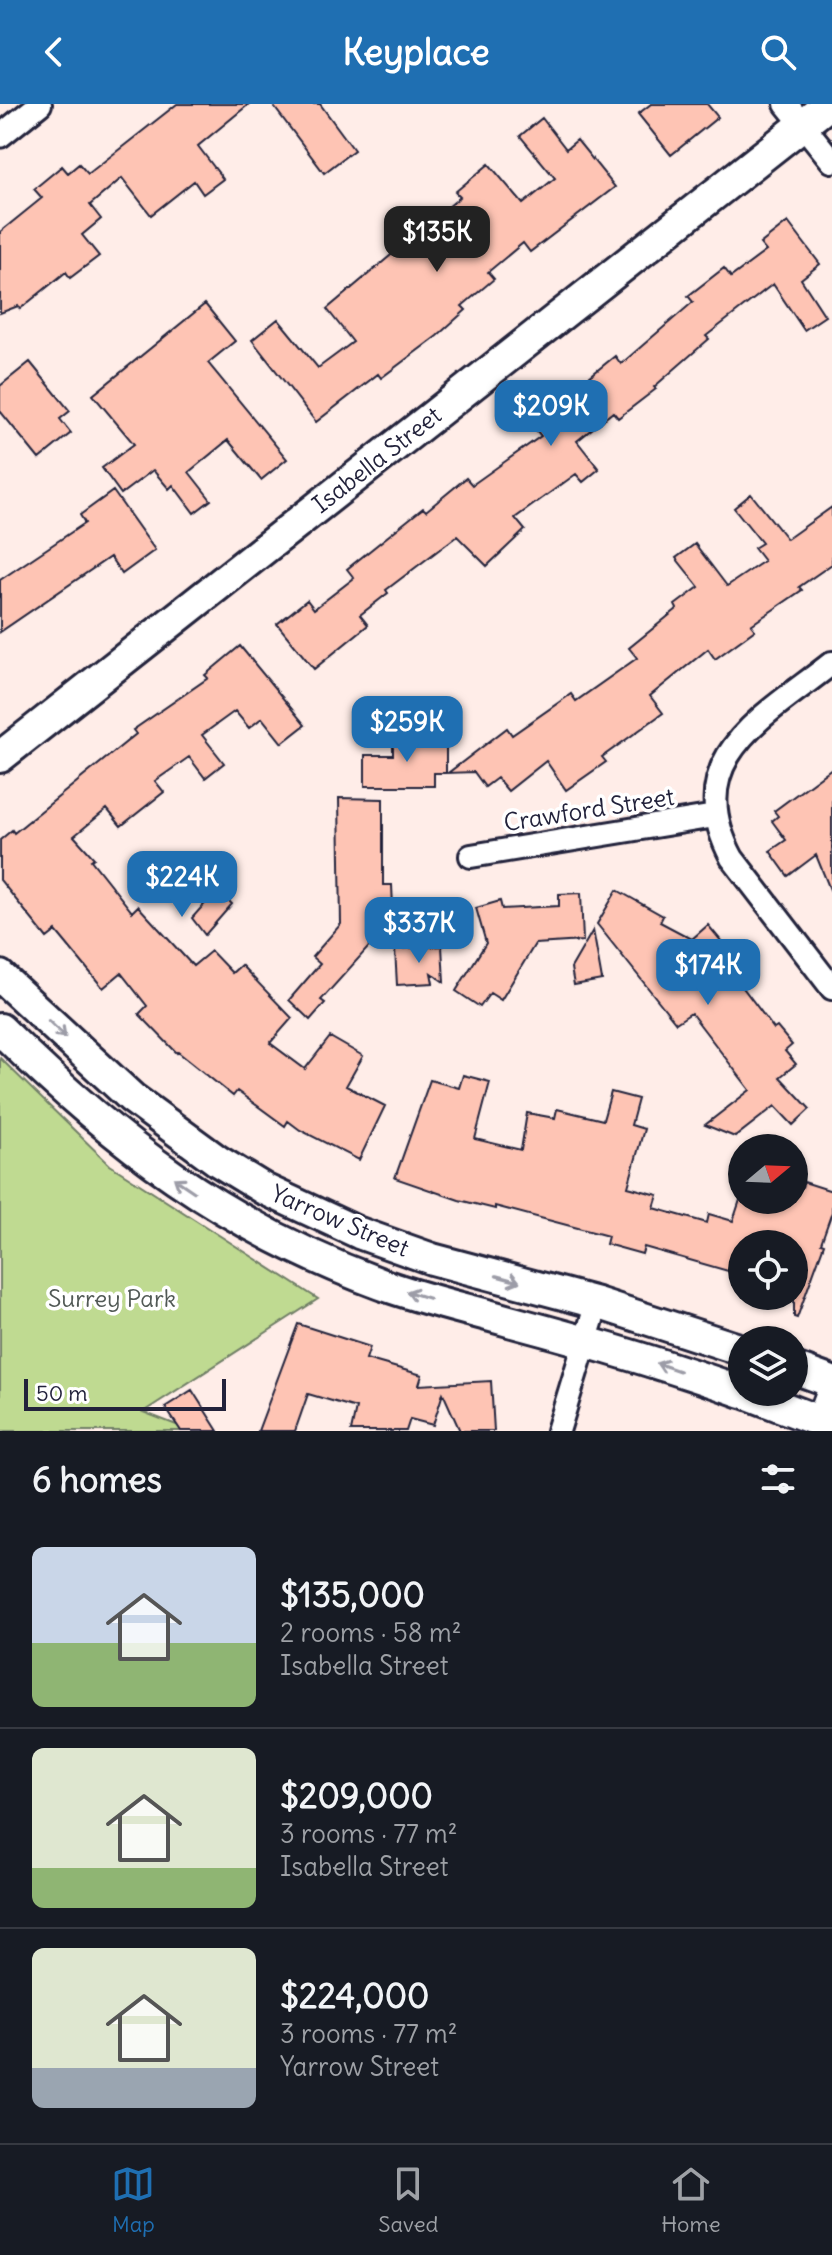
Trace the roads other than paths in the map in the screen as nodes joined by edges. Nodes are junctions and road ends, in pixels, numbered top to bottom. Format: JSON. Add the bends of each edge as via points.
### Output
{"nodes":[{"id":1,"x":40,"y":104,"type":"edge"},
{"id":2,"x":829,"y":104,"type":"edge"},
{"id":3,"x":794,"y":114,"type":"edge"},
{"id":4,"x":0,"y":136,"type":"edge"},
{"id":5,"x":832,"y":161,"type":"edge"},
{"id":6,"x":832,"y":663,"type":"edge"},
{"id":7,"x":0,"y":757,"type":"edge"},
{"id":8,"x":715,"y":816,"type":"junction"},
{"id":9,"x":471,"y":856,"type":"dead end"},
{"id":10,"x":0,"y":976,"type":"edge"},
{"id":11,"x":832,"y":988,"type":"edge"},
{"id":12,"x":0,"y":1029,"type":"edge"},
{"id":13,"x":597,"y":1303,"type":"junction"},
{"id":14,"x":586,"y":1342,"type":"junction"},
{"id":15,"x":728,"y":1345,"type":"edge"},
{"id":16,"x":808,"y":1373,"type":"edge"},
{"id":17,"x":832,"y":1382,"type":"edge"},
{"id":18,"x":728,"y":1388,"type":"edge"},
{"id":19,"x":779,"y":1406,"type":"edge"},
{"id":20,"x":825,"y":1423,"type":"edge"},
{"id":21,"x":558,"y":1431,"type":"edge"}],
"edges":[{"from":1,"to":4,"type":"street"},
{"from":2,"to":3,"type":"street","name":"Isabella Street"},
{"from":3,"to":5,"type":"street"},
{"from":3,"to":7,"type":"street","name":"Isabella Street"},
{"from":6,"to":8,"type":"street","via":[[733,745],[720,767]]},
{"from":8,"to":9,"type":"street","name":"Crawford Street"},
{"from":8,"to":11,"type":"street","via":[[732,858]]},
{"from":10,"to":13,"type":"street","name":"Yarrow Street","one_way":true,"via":[[132,1098],[264,1189],[407,1250]]},
{"from":14,"to":12,"type":"street","name":"Yarrow Street","one_way":true,"via":[[382,1284],[268,1235],[150,1162],[59,1087]]},
{"from":13,"to":14,"type":"street"},
{"from":13,"to":15,"type":"street","name":"Yarrow Street"},
{"from":18,"to":14,"type":"street","name":"Yarrow Street","one_way":true},
{"from":14,"to":21,"type":"street"},
{"from":16,"to":17,"type":"street"},
{"from":17,"to":20,"type":"street"},
{"from":19,"to":20,"type":"street","name":"Yarrow Street"}]}
